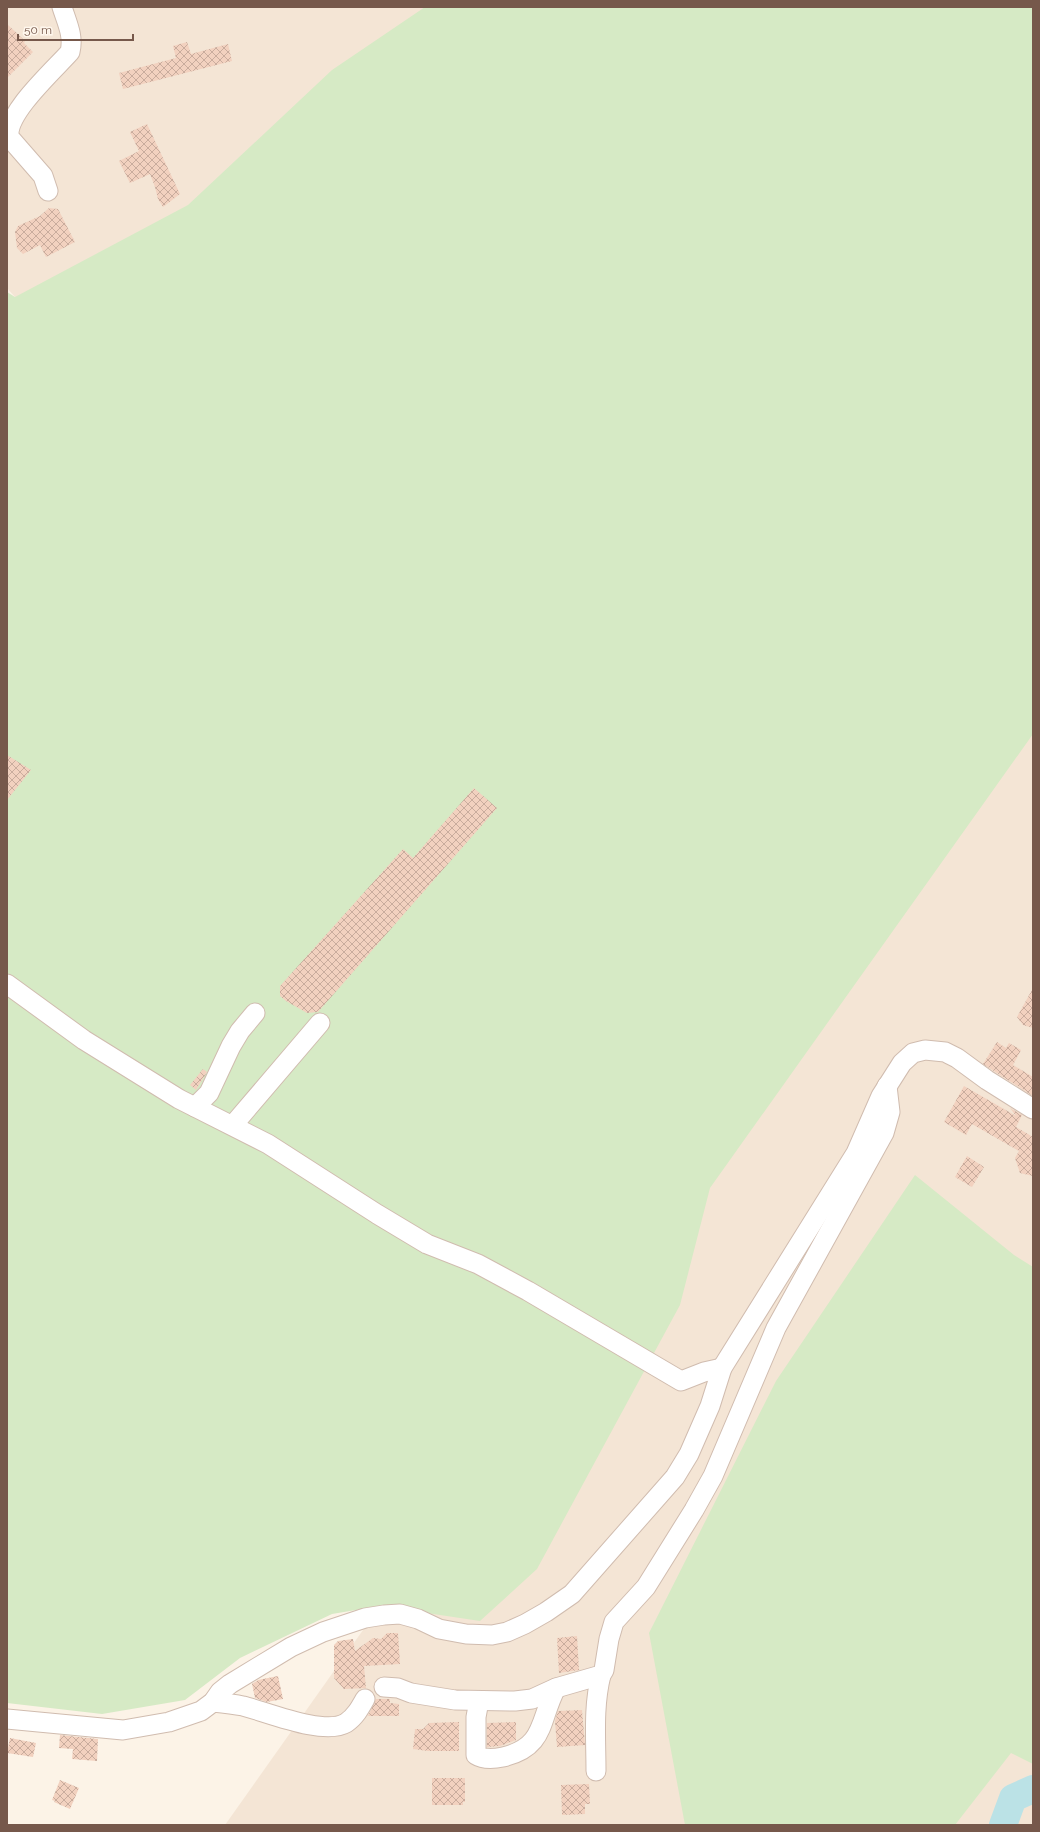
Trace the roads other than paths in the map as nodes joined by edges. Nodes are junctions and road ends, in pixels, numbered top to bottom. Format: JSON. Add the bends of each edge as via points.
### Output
{"nodes":[{"id":1,"x":62,"y":7,"type":"edge"},
{"id":2,"x":48,"y":191,"type":"dead end"},
{"id":3,"x":7,"y":984,"type":"edge"},
{"id":4,"x":255,"y":1013,"type":"dead end"},
{"id":5,"x":320,"y":1023,"type":"dead end"},
{"id":6,"x":887,"y":1086,"type":"junction"},
{"id":7,"x":195,"y":1107,"type":"junction"},
{"id":8,"x":1033,"y":1109,"type":"edge"},
{"id":9,"x":233,"y":1126,"type":"junction"},
{"id":10,"x":722,"y":1368,"type":"junction"},
{"id":11,"x":601,"y":1675,"type":"junction"},
{"id":12,"x":384,"y":1687,"type":"dead end"},
{"id":13,"x":556,"y":1688,"type":"junction"},
{"id":14,"x":364,"y":1699,"type":"dead end"},
{"id":15,"x":479,"y":1701,"type":"junction"},
{"id":16,"x":213,"y":1702,"type":"junction"},
{"id":17,"x":7,"y":1719,"type":"edge"},
{"id":18,"x":596,"y":1771,"type":"dead end"}],
"edges":[{"from":1,"to":2,"type":"street","via":[[72,35],[70,52],[21,105],[8,130],[9,137],[43,176]]},
{"from":3,"to":7,"type":"street","via":[[84,1040]]},
{"from":4,"to":7,"type":"street","via":[[231,1046],[209,1093]]},
{"from":5,"to":9,"type":"street"},
{"from":6,"to":8,"type":"street","via":[[902,1063],[914,1053],[925,1050],[945,1052]]},
{"from":6,"to":10,"type":"street","via":[[856,1153]]},
{"from":6,"to":11,"type":"street","via":[[890,1112],[884,1133],[776,1328],[713,1476],[646,1587],[614,1622]]},
{"from":7,"to":9,"type":"street"},
{"from":9,"to":10,"type":"street","via":[[296,1161],[427,1244],[478,1264],[681,1381]]},
{"from":10,"to":16,"type":"street","via":[[710,1406],[689,1454],[675,1477],[572,1594],[546,1612],[507,1632],[492,1635],[439,1629],[400,1614],[365,1618],[323,1632],[291,1648],[230,1684]]},
{"from":11,"to":13,"type":"street"},
{"from":11,"to":18,"type":"street","via":[[595,1712]]},
{"from":12,"to":15,"type":"street","via":[[455,1700]]},
{"from":13,"to":15,"type":"street","via":[[532,1699]]},
{"from":13,"to":15,"type":"street","via":[[538,1735],[531,1745],[513,1755],[495,1759],[481,1759],[476,1755],[476,1717]]},
{"from":14,"to":16,"type":"street","via":[[357,1712],[345,1724],[333,1726],[306,1724],[244,1706]]},
{"from":16,"to":17,"type":"street","via":[[201,1711],[169,1722],[124,1730]]}]}
